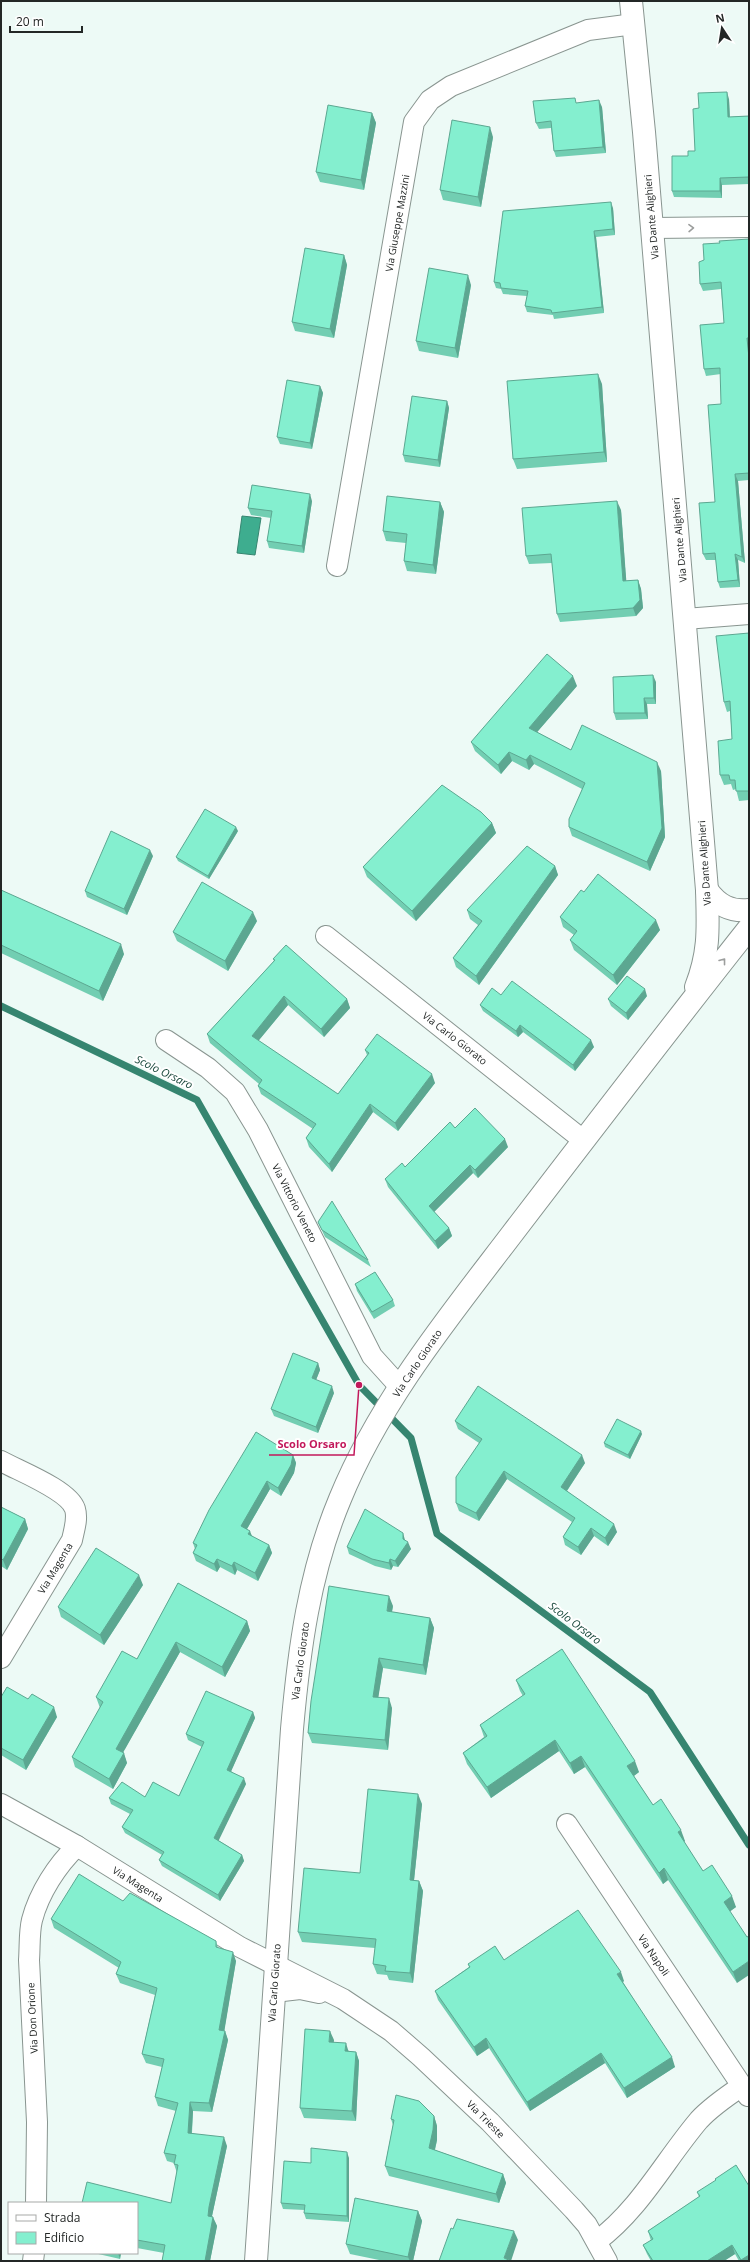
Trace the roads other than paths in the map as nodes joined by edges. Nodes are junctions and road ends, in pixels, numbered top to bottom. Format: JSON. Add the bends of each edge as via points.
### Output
{"nodes":[{"id":1,"x":631,"y":1,"type":"edge"},
{"id":2,"x":634,"y":24,"type":"junction"},
{"id":3,"x":749,"y":227,"type":"edge"},
{"id":4,"x":652,"y":228,"type":"junction"},
{"id":5,"x":337,"y":566,"type":"dead end"},
{"id":6,"x":749,"y":614,"type":"edge"},
{"id":7,"x":685,"y":620,"type":"junction"},
{"id":8,"x":707,"y":890,"type":"junction"},
{"id":9,"x":749,"y":910,"type":"edge"},
{"id":10,"x":749,"y":920,"type":"edge"},
{"id":11,"x":749,"y":928,"type":"edge"},
{"id":12,"x":326,"y":936,"type":"dead end"},
{"id":13,"x":709,"y":940,"type":"junction"},
{"id":14,"x":681,"y":1014,"type":"junction"},
{"id":15,"x":166,"y":1040,"type":"dead end"},
{"id":16,"x":583,"y":1140,"type":"junction"},
{"id":17,"x":397,"y":1392,"type":"junction"},
{"id":18,"x":1,"y":1461,"type":"edge"},
{"id":19,"x":1,"y":1658,"type":"edge"},
{"id":20,"x":1,"y":1804,"type":"edge"},
{"id":21,"x":567,"y":1824,"type":"dead end"},
{"id":22,"x":77,"y":1846,"type":"junction"},
{"id":23,"x":275,"y":1964,"type":"junction"},
{"id":24,"x":274,"y":1992,"type":"junction"},
{"id":25,"x":343,"y":1999,"type":"junction"},
{"id":26,"x":745,"y":2091,"type":"edge"},
{"id":27,"x":36,"y":2202,"type":"edge"},
{"id":28,"x":597,"y":2241,"type":"junction"},
{"id":29,"x":256,"y":2261,"type":"edge"},
{"id":30,"x":607,"y":2261,"type":"edge"}],
"edges":[{"from":1,"to":2,"type":"street","name":"Via Dante Alighieri"},
{"from":2,"to":4,"type":"street","name":"Via Dante Alighieri"},
{"from":2,"to":5,"type":"street","name":"Via Giuseppe Mazzini","via":[[588,30],[451,86],[430,100],[414,122]]},
{"from":4,"to":3,"type":"street","one_way":true},
{"from":4,"to":7,"type":"street","name":"Via Dante Alighieri"},
{"from":6,"to":7,"type":"street"},
{"from":7,"to":8,"type":"street","name":"Via Dante Alighieri"},
{"from":8,"to":9,"type":"street","via":[[715,902],[724,908]]},
{"from":8,"to":13,"type":"street","name":"Via Dante Alighieri"},
{"from":10,"to":13,"type":"street","via":[[725,935]]},
{"from":14,"to":11,"type":"street","name":"Via Carlo Giorato","one_way":true},
{"from":12,"to":16,"type":"street","name":"Via Carlo Giorato"},
{"from":13,"to":14,"type":"street","name":"Via Dante Alighieri","via":[[702,972]]},
{"from":14,"to":16,"type":"street","name":"Via Carlo Giorato"},
{"from":15,"to":17,"type":"street","name":"Via Vittorio Veneto","via":[[208,1068],[234,1092],[258,1130],[372,1356]]},
{"from":16,"to":17,"type":"street","name":"Via Carlo Giorato","via":[[440,1329]]},
{"from":17,"to":23,"type":"street","name":"Via Carlo Giorato","via":[[376,1426],[340,1498],[312,1584],[300,1648],[292,1729]]},
{"from":18,"to":19,"type":"street","name":"Via Magenta","via":[[70,1500],[75,1510],[76,1524],[72,1540]]},
{"from":20,"to":22,"type":"street","name":"Via Magenta"},
{"from":21,"to":26,"type":"street","name":"Via Napoli"},
{"from":22,"to":23,"type":"street","name":"Via Magenta","via":[[240,1947]]},
{"from":22,"to":27,"type":"street","name":"Via Don Orione","via":[[51,1878],[37,1908],[30,1935],[37,2122]]},
{"from":23,"to":24,"type":"street","name":"Via Carlo Giorato"},
{"from":23,"to":25,"type":"street","name":"Via Trieste"},
{"from":24,"to":25,"type":"street","name":"Via Trieste","via":[[300,1989]]},
{"from":24,"to":29,"type":"street","name":"Via Carlo Giorato"},
{"from":25,"to":28,"type":"street","name":"Via Trieste","via":[[391,2031],[456,2090],[574,2210]]},
{"from":26,"to":28,"type":"street","name":"Via Napoli","via":[[700,2120],[612,2230]]},
{"from":28,"to":30,"type":"street","name":"Via Trieste"}]}
